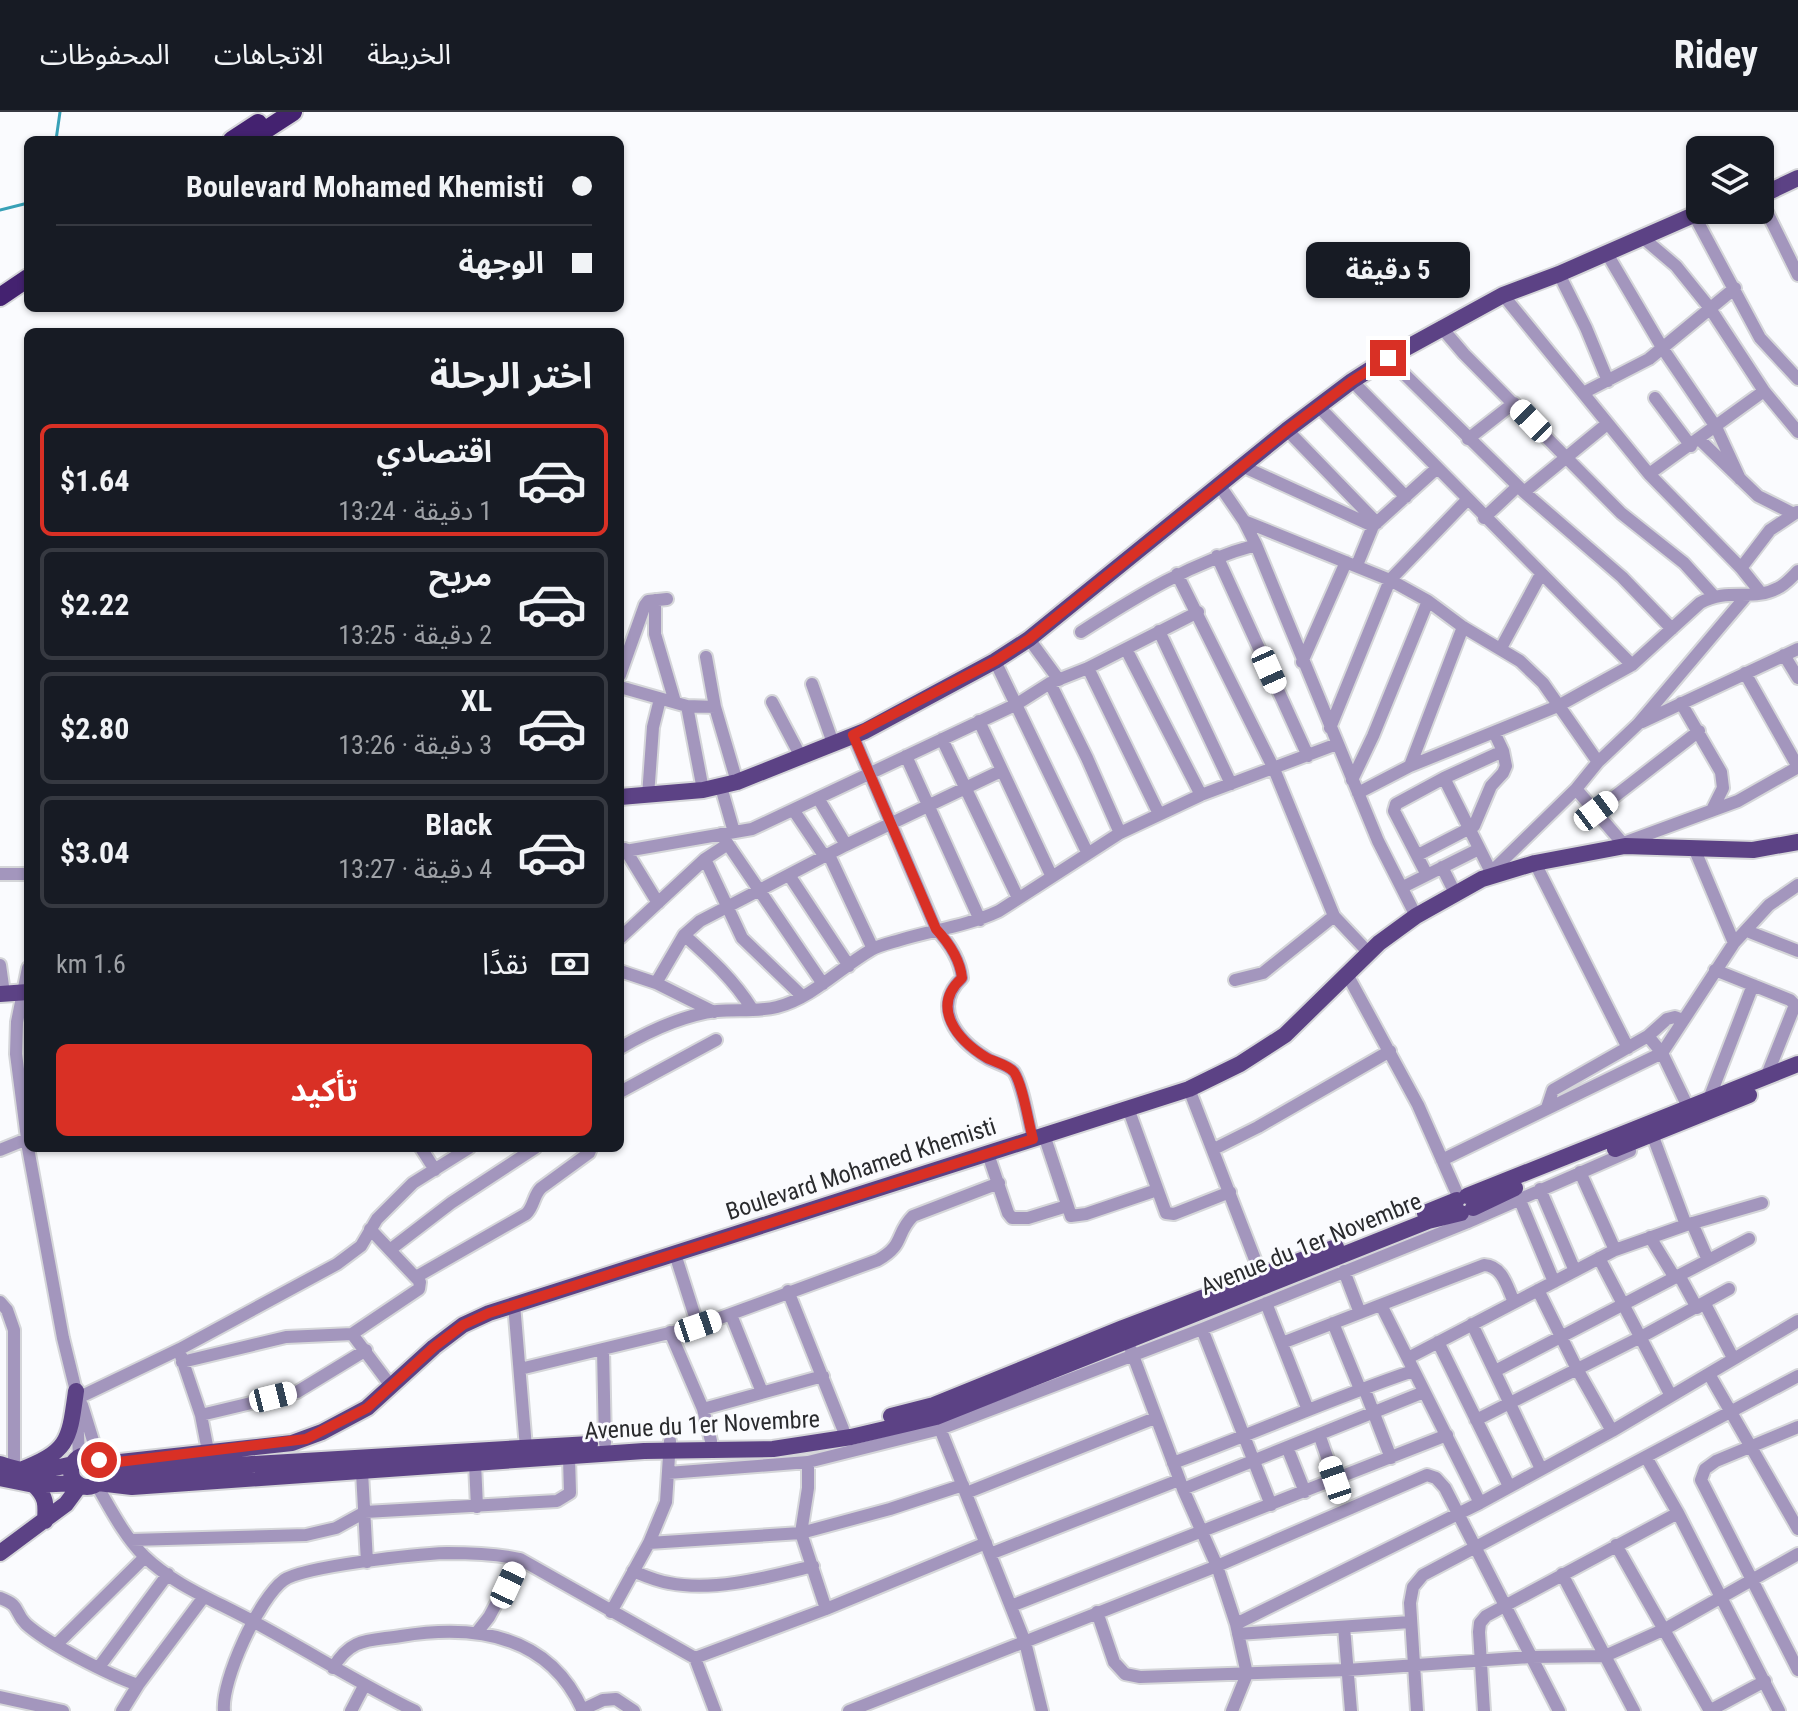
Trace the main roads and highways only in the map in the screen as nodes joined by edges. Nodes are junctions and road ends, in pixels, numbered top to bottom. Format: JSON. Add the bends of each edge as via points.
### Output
{"nodes":[{"id":1,"x":273,"y":112,"type":"edge"},
{"id":2,"x":293,"y":112,"type":"edge"},
{"id":3,"x":238,"y":136,"type":"edge"},
{"id":4,"x":256,"y":136,"type":"edge"},
{"id":5,"x":1798,"y":178,"type":"edge"},
{"id":6,"x":1774,"y":190,"type":"edge"},
{"id":7,"x":1686,"y":218,"type":"edge"},
{"id":8,"x":24,"y":281,"type":"edge"},
{"id":9,"x":24,"y":291,"type":"edge"},
{"id":10,"x":0,"y":297,"type":"edge"},
{"id":11,"x":0,"y":307,"type":"edge"},
{"id":12,"x":624,"y":797,"type":"edge"},
{"id":13,"x":1798,"y":842,"type":"edge"},
{"id":14,"x":24,"y":992,"type":"edge"},
{"id":15,"x":2,"y":994,"type":"edge"},
{"id":16,"x":1798,"y":1064,"type":"edge"},
{"id":17,"x":1798,"y":1075,"type":"edge"},
{"id":18,"x":1465,"y":1207,"type":"junction"},
{"id":19,"x":1128,"y":1342,"type":"junction"},
{"id":20,"x":78,"y":1394,"type":"road end"},
{"id":21,"x":670,"y":1446,"type":"junction"},
{"id":22,"x":76,"y":1460,"type":"junction"},
{"id":23,"x":8,"y":1470,"type":"edge"},
{"id":24,"x":94,"y":1476,"type":"junction"},
{"id":25,"x":34,"y":1485,"type":"junction"},
{"id":26,"x":45,"y":1521,"type":"junction"},
{"id":27,"x":0,"y":1553,"type":"edge"}],
"edges":[{"from":1,"to":3,"type":"highway"},
{"from":2,"to":4,"type":"highway"},
{"from":5,"to":6,"type":"main road"},
{"from":7,"to":12,"type":"main road","via":[[1503,295],[1352,381],[995,661],[853,735],[729,784]]},
{"from":8,"to":10,"type":"highway"},
{"from":9,"to":11,"type":"highway"},
{"from":13,"to":24,"type":"main road","name":"Boulevard Mohamed Khemisti","via":[[1753,850],[1623,845],[1487,876],[1416,916],[1368,952],[1285,1035],[1189,1089],[514,1304],[463,1325],[367,1408],[306,1439],[208,1451]]},
{"from":14,"to":15,"type":"main road"},
{"from":16,"to":18,"type":"main road","name":"Avenue du 1er Novembre"},
{"from":17,"to":18,"type":"main road","name":"Avenue du 1er Novembre","via":[[1653,1137]]},
{"from":18,"to":19,"type":"main road","name":"Avenue du 1er Novembre"},
{"from":18,"to":19,"type":"main road","name":"Avenue du 1er Novembre","via":[[1261,1275]]},
{"from":19,"to":21,"type":"main road","name":"Avenue du 1er Novembre","via":[[843,1429],[783,1439]]},
{"from":19,"to":21,"type":"main road","name":"Avenue du 1er Novembre","via":[[938,1423],[773,1449]]},
{"from":20,"to":23,"type":"main road","via":[[64,1444],[48,1459]]},
{"from":21,"to":24,"type":"main road","name":"Avenue du 1er Novembre","via":[[605,1443]]},
{"from":21,"to":24,"type":"main road","name":"Avenue du 1er Novembre","via":[[132,1487]]},
{"from":22,"to":23,"type":"main road","via":[[36,1472]]},
{"from":22,"to":24,"type":"main road","via":[[92,1455]]},
{"from":22,"to":24,"type":"main road","via":[[71,1474]]},
{"from":23,"to":25,"type":"main road"},
{"from":24,"to":25,"type":"main road"},
{"from":24,"to":26,"type":"main road"},
{"from":25,"to":26,"type":"main road","via":[[43,1493]]},
{"from":26,"to":27,"type":"main road"}]}
